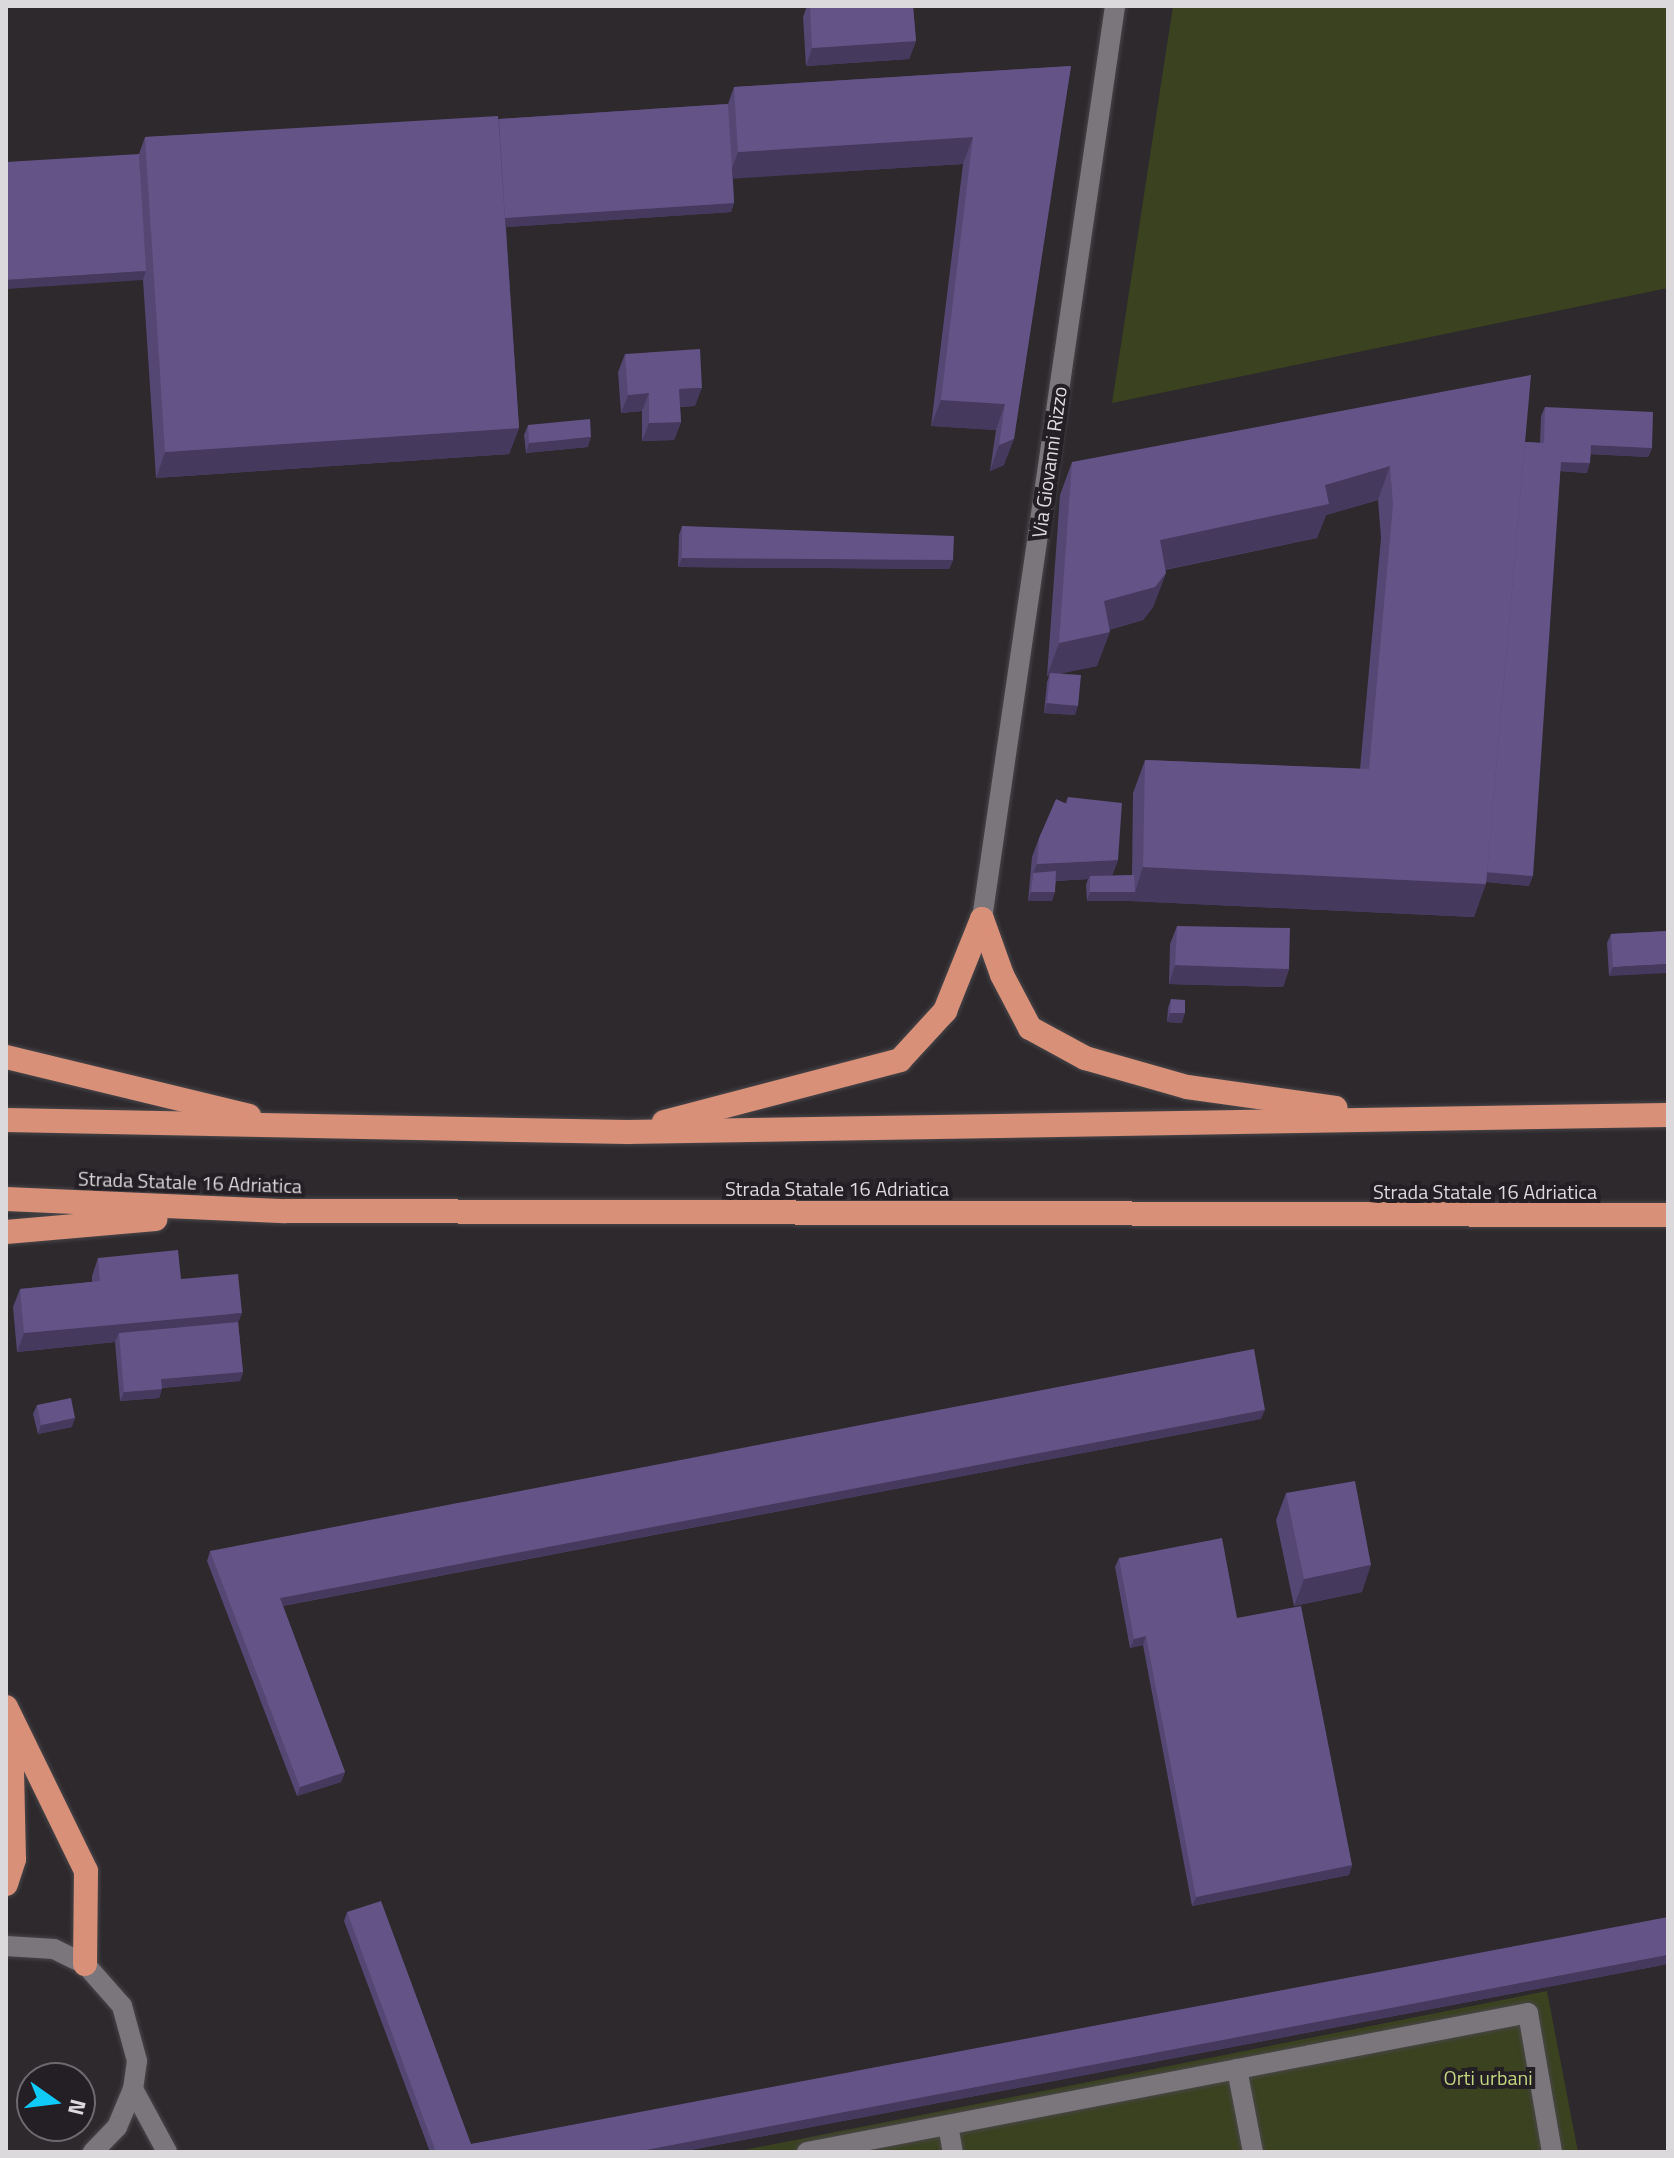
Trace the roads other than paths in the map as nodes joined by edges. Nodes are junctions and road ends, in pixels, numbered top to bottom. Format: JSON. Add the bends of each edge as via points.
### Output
{"nodes":[{"id":1,"x":1115,"y":6,"type":"edge"},
{"id":2,"x":982,"y":919,"type":"junction"},
{"id":3,"x":6,"y":1057,"type":"edge"},
{"id":4,"x":1668,"y":1115,"type":"edge"},
{"id":5,"x":1413,"y":1118,"type":"junction"},
{"id":6,"x":6,"y":1120,"type":"edge"},
{"id":7,"x":295,"y":1127,"type":"junction"},
{"id":8,"x":627,"y":1132,"type":"junction"},
{"id":9,"x":6,"y":1199,"type":"edge"},
{"id":10,"x":286,"y":1211,"type":"junction"},
{"id":11,"x":1668,"y":1215,"type":"edge"},
{"id":12,"x":6,"y":1232,"type":"edge"},
{"id":13,"x":8,"y":1713,"type":"edge"},
{"id":14,"x":6,"y":1884,"type":"edge"},
{"id":15,"x":6,"y":1946,"type":"edge"},
{"id":16,"x":85,"y":1964,"type":"junction"},
{"id":17,"x":1237,"y":2069,"type":"junction"},
{"id":18,"x":133,"y":2089,"type":"junction"},
{"id":19,"x":948,"y":2125,"type":"junction"},
{"id":20,"x":93,"y":2152,"type":"edge"},
{"id":21,"x":167,"y":2152,"type":"edge"},
{"id":22,"x":807,"y":2152,"type":"edge"},
{"id":23,"x":953,"y":2152,"type":"edge"},
{"id":24,"x":1253,"y":2152,"type":"edge"},
{"id":25,"x":1552,"y":2152,"type":"edge"}],
"edges":[{"from":1,"to":2,"type":"street","name":"Via Giovanni Rizzo"},
{"from":2,"to":5,"type":"highway","via":[[1002,975],[1030,1028],[1085,1058],[1187,1087]]},
{"from":2,"to":8,"type":"highway","via":[[945,1011],[900,1060]]},
{"from":3,"to":7,"type":"highway"},
{"from":4,"to":5,"type":"highway"},
{"from":5,"to":8,"type":"highway"},
{"from":6,"to":7,"type":"highway"},
{"from":7,"to":8,"type":"highway"},
{"from":9,"to":10,"type":"highway","name":"Strada Statale 16 Adriatica"},
{"from":10,"to":11,"type":"highway","name":"Strada Statale 16 Adriatica"},
{"from":10,"to":12,"type":"highway"},
{"from":13,"to":14,"type":"highway","via":[[14,1859]]},
{"from":13,"to":16,"type":"highway","via":[[86,1871]]},
{"from":15,"to":16,"type":"street","via":[[54,1949]]},
{"from":16,"to":18,"type":"street","via":[[122,2006],[133,2033]]},
{"from":17,"to":19,"type":"street"},
{"from":17,"to":24,"type":"street"},
{"from":17,"to":25,"type":"street","via":[[1528,2013]]},
{"from":18,"to":20,"type":"street","via":[[117,2127]]},
{"from":18,"to":21,"type":"street"},
{"from":19,"to":22,"type":"street"},
{"from":19,"to":23,"type":"street"}]}
